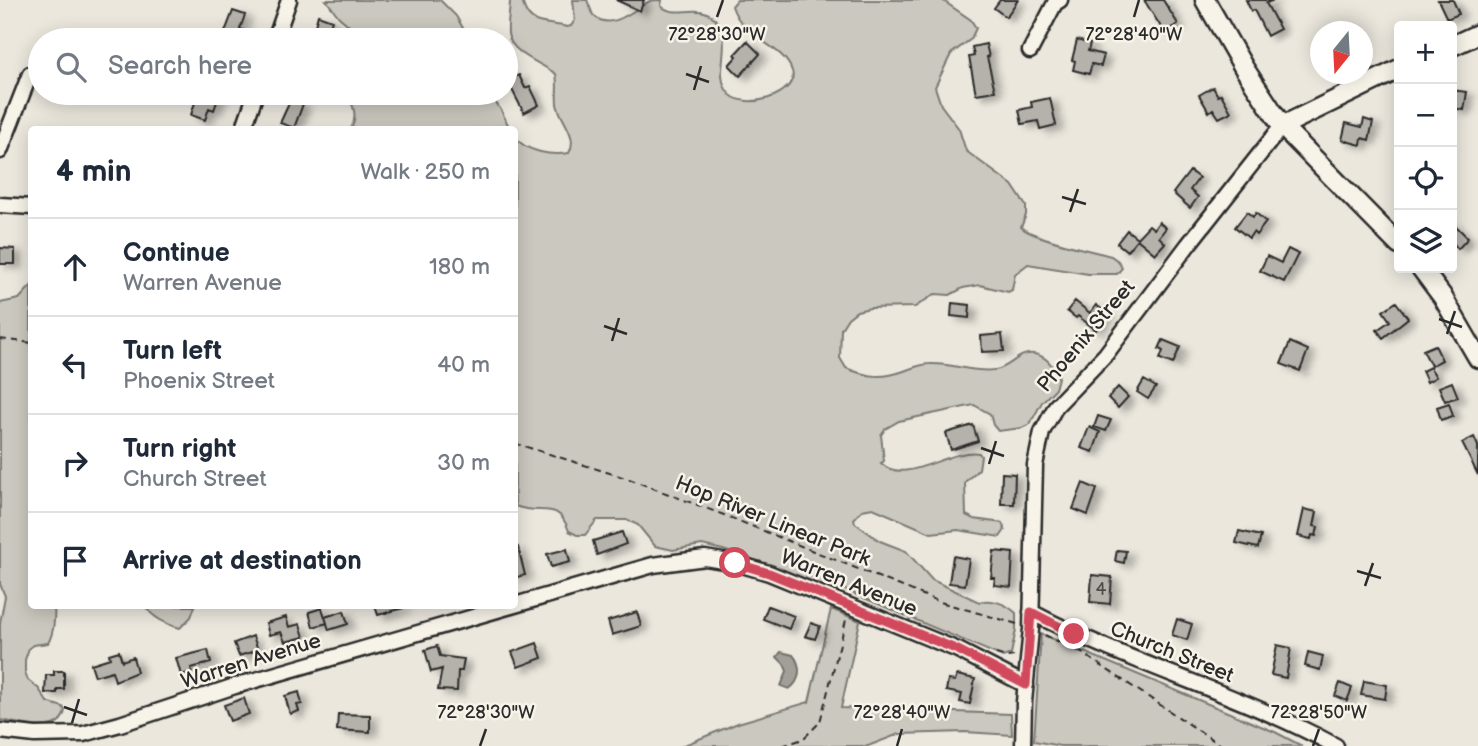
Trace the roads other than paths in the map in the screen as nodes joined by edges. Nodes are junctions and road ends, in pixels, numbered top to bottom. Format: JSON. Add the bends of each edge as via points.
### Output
{"nodes":[{"id":1,"x":289,"y":0,"type":"edge"},
{"id":2,"x":1060,"y":0,"type":"edge"},
{"id":3,"x":1205,"y":0,"type":"edge"},
{"id":4,"x":279,"y":28,"type":"edge"},
{"id":5,"x":1478,"y":34,"type":"edge"},
{"id":6,"x":1457,"y":44,"type":"edge"},
{"id":7,"x":1030,"y":51,"type":"dead end"},
{"id":8,"x":1394,"y":71,"type":"edge"},
{"id":9,"x":28,"y":80,"type":"edge"},
{"id":10,"x":252,"y":105,"type":"edge"},
{"id":11,"x":244,"y":126,"type":"edge"},
{"id":12,"x":1282,"y":126,"type":"junction"},
{"id":13,"x":0,"y":151,"type":"edge"},
{"id":14,"x":0,"y":205,"type":"edge"},
{"id":15,"x":28,"y":206,"type":"edge"},
{"id":16,"x":1394,"y":240,"type":"edge"},
{"id":17,"x":1425,"y":273,"type":"edge"},
{"id":18,"x":1478,"y":358,"type":"edge"},
{"id":19,"x":518,"y":604,"type":"edge"},
{"id":20,"x":501,"y":609,"type":"edge"},
{"id":21,"x":1031,"y":612,"type":"junction"},
{"id":22,"x":1026,"y":685,"type":"junction"},
{"id":23,"x":0,"y":731,"type":"edge"},
{"id":24,"x":35,"y":735,"type":"junction"},
{"id":25,"x":52,"y":746,"type":"edge"},
{"id":26,"x":1023,"y":746,"type":"edge"},
{"id":27,"x":1336,"y":746,"type":"edge"}],
"edges":[{"from":1,"to":4,"type":"street"},
{"from":2,"to":7,"type":"street"},
{"from":3,"to":12,"type":"street"},
{"from":5,"to":6,"type":"street"},
{"from":8,"to":12,"type":"street","name":"Phoenix Street"},
{"from":9,"to":13,"type":"street"},
{"from":10,"to":11,"type":"street"},
{"from":12,"to":16,"type":"street"},
{"from":12,"to":21,"type":"street","name":"Phoenix Street","via":[[1106,354],[1056,406],[1042,432],[1035,465]]},
{"from":14,"to":15,"type":"street"},
{"from":17,"to":18,"type":"street"},
{"from":19,"to":22,"type":"street","name":"Warren Avenue","via":[[653,565],[705,558],[769,573],[958,650]]},
{"from":20,"to":24,"type":"street","name":"Warren Avenue","via":[[120,724],[83,734]]},
{"from":21,"to":22,"type":"street","name":"Phoenix Street"},
{"from":21,"to":27,"type":"street","name":"Church Street"},
{"from":22,"to":26,"type":"street","name":"Phoenix Street"},
{"from":23,"to":24,"type":"street","name":"Warren Avenue"},
{"from":24,"to":25,"type":"street"}]}
